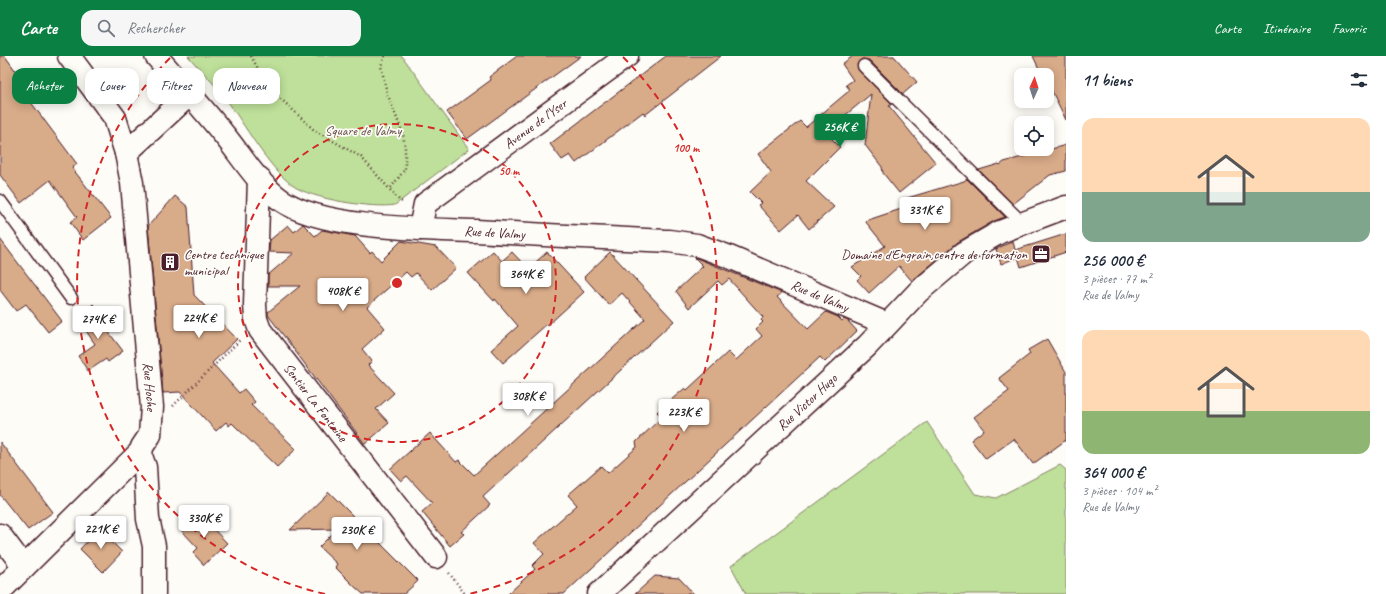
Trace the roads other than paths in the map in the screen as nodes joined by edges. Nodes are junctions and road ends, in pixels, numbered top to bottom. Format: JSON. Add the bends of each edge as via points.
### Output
{"nodes":[{"id":1,"x":68,"y":56,"type":"edge"},
{"id":2,"x":156,"y":56,"type":"edge"},
{"id":3,"x":627,"y":56,"type":"edge"},
{"id":4,"x":864,"y":66,"type":"dead end"},
{"id":5,"x":167,"y":68,"type":"edge"},
{"id":6,"x":179,"y":104,"type":"edge"},
{"id":7,"x":198,"y":104,"type":"edge"},
{"id":8,"x":126,"y":153,"type":"junction"},
{"id":9,"x":259,"y":178,"type":"junction"},
{"id":10,"x":0,"y":201,"type":"edge"},
{"id":11,"x":1066,"y":207,"type":"edge"},
{"id":12,"x":1022,"y":222,"type":"junction"},
{"id":13,"x":420,"y":229,"type":"junction"},
{"id":14,"x":71,"y":298,"type":"dead end"},
{"id":15,"x":887,"y":324,"type":"junction"},
{"id":16,"x":141,"y":451,"type":"junction"},
{"id":17,"x":0,"y":535,"type":"edge"},
{"id":18,"x":436,"y":557,"type":"road end"},
{"id":19,"x":24,"y":567,"type":"junction"},
{"id":20,"x":0,"y":591,"type":"edge"},
{"id":21,"x":154,"y":594,"type":"edge"},
{"id":22,"x":599,"y":594,"type":"edge"}],
"edges":[{"from":1,"to":8,"type":"street","name":"Rue Hoche","via":[[110,109],[120,130]]},
{"from":2,"to":5,"type":"street","name":"Rue de Valmy"},
{"from":3,"to":13,"type":"street","name":"Avenue de l'Yser","via":[[425,204]]},
{"from":4,"to":12,"type":"lane"},
{"from":6,"to":8,"type":"street"},
{"from":7,"to":9,"type":"street","name":"Rue de Valmy"},
{"from":8,"to":16,"type":"street","name":"Rue Hoche","via":[[132,183],[152,420],[150,435]]},
{"from":9,"to":13,"type":"street","name":"Rue de Valmy","via":[[280,199],[310,214],[364,224]]},
{"from":9,"to":18,"type":"street","name":"Sentier La Fontaine","via":[[255,306],[260,330]]},
{"from":10,"to":14,"type":"lane"},
{"from":11,"to":12,"type":"street","name":"Rue Victor Hugo"},
{"from":12,"to":15,"type":"street","name":"Rue Victor Hugo","via":[[964,253],[919,291]]},
{"from":13,"to":15,"type":"street","name":"Rue de Valmy","via":[[686,243],[727,256]]},
{"from":15,"to":22,"type":"street","name":"Rue Victor Hugo","via":[[867,346]]},
{"from":16,"to":19,"type":"street","name":"Rue Hoche"},
{"from":16,"to":21,"type":"street","via":[[147,484],[148,519],[154,546]]},
{"from":17,"to":19,"type":"street"},
{"from":19,"to":20,"type":"street","name":"Rue Hoche"}]}
